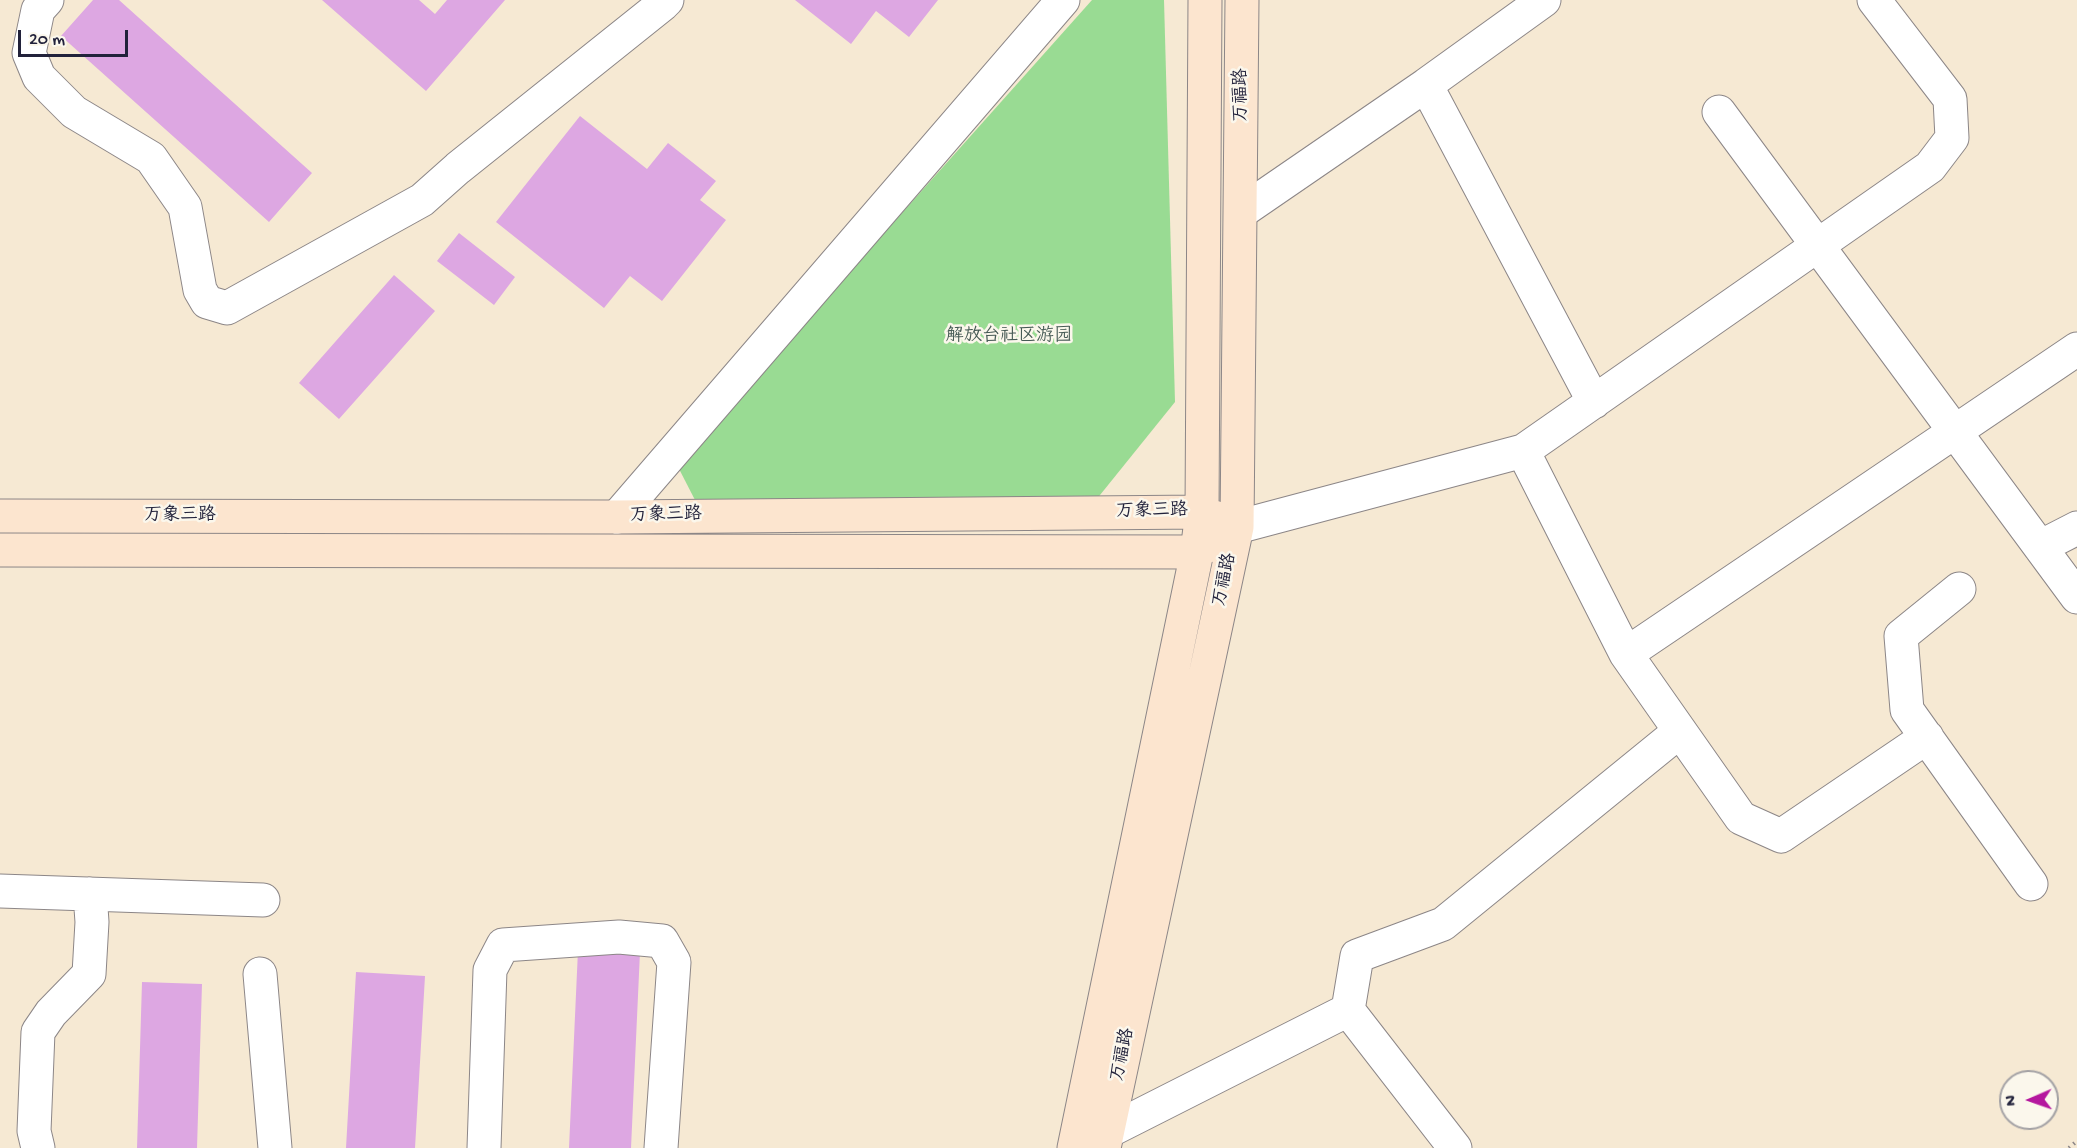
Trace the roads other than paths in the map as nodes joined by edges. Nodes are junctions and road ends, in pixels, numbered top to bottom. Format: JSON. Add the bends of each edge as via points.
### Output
{"nodes":[{"id":1,"x":47,"y":0,"type":"edge"},
{"id":2,"x":667,"y":0,"type":"edge"},
{"id":3,"x":1063,"y":0,"type":"edge"},
{"id":4,"x":1205,"y":0,"type":"edge"},
{"id":5,"x":1242,"y":0,"type":"edge"},
{"id":6,"x":1544,"y":0,"type":"edge"},
{"id":7,"x":1874,"y":0,"type":"edge"},
{"id":8,"x":1426,"y":85,"type":"junction"},
{"id":9,"x":1719,"y":112,"type":"dead end"},
{"id":10,"x":1241,"y":212,"type":"junction"},
{"id":11,"x":1818,"y":245,"type":"junction"},
{"id":12,"x":2077,"y":349,"type":"edge"},
{"id":13,"x":1594,"y":402,"type":"junction"},
{"id":14,"x":1955,"y":431,"type":"junction"},
{"id":15,"x":1523,"y":451,"type":"junction"},
{"id":16,"x":1202,"y":512,"type":"junction"},
{"id":17,"x":0,"y":516,"type":"edge"},
{"id":18,"x":617,"y":517,"type":"junction"},
{"id":19,"x":1237,"y":527,"type":"junction"},
{"id":20,"x":2077,"y":528,"type":"edge"},
{"id":21,"x":2040,"y":547,"type":"junction"},
{"id":22,"x":0,"y":550,"type":"edge"},
{"id":23,"x":1197,"y":552,"type":"junction"},
{"id":24,"x":1959,"y":589,"type":"dead end"},
{"id":25,"x":2077,"y":597,"type":"edge"},
{"id":26,"x":1626,"y":654,"type":"junction"},
{"id":27,"x":1680,"y":731,"type":"junction"},
{"id":28,"x":1927,"y":737,"type":"junction"},
{"id":29,"x":2031,"y":884,"type":"dead end"},
{"id":30,"x":0,"y":891,"type":"edge"},
{"id":31,"x":90,"y":894,"type":"junction"},
{"id":32,"x":263,"y":900,"type":"dead end"},
{"id":33,"x":260,"y":974,"type":"dead end"},
{"id":34,"x":1348,"y":1010,"type":"junction"},
{"id":35,"x":1105,"y":1140,"type":"edge"},
{"id":36,"x":38,"y":1148,"type":"edge"},
{"id":37,"x":275,"y":1148,"type":"edge"},
{"id":38,"x":484,"y":1148,"type":"edge"},
{"id":39,"x":661,"y":1148,"type":"edge"},
{"id":40,"x":1074,"y":1148,"type":"edge"},
{"id":41,"x":1455,"y":1148,"type":"edge"}],
"edges":[{"from":1,"to":2,"type":"street","via":[[38,10],[29,52],[39,76],[74,112],[152,158],[185,207],[200,290],[207,302],[227,308],[422,200]]},
{"from":3,"to":18,"type":"street"},
{"from":4,"to":16,"type":"street","name":"万福路"},
{"from":5,"to":10,"type":"street","name":"万福路"},
{"from":6,"to":8,"type":"street"},
{"from":7,"to":11,"type":"street","via":[[1950,99],[1952,138],[1930,167]]},
{"from":8,"to":10,"type":"street"},
{"from":8,"to":13,"type":"street"},
{"from":9,"to":11,"type":"street"},
{"from":10,"to":19,"type":"street","name":"万福路"},
{"from":11,"to":13,"type":"street"},
{"from":11,"to":14,"type":"street"},
{"from":12,"to":14,"type":"street"},
{"from":13,"to":15,"type":"street"},
{"from":14,"to":21,"type":"street"},
{"from":14,"to":26,"type":"street"},
{"from":15,"to":19,"type":"street"},
{"from":15,"to":26,"type":"street"},
{"from":16,"to":18,"type":"street","name":"万象三路"},
{"from":16,"to":19,"type":"street","name":"万象三路"},
{"from":16,"to":23,"type":"street","name":"万福路"},
{"from":17,"to":18,"type":"street","name":"万象三路"},
{"from":19,"to":23,"type":"street"},
{"from":19,"to":35,"type":"street","name":"万福路"},
{"from":20,"to":21,"type":"street"},
{"from":21,"to":25,"type":"street"},
{"from":22,"to":23,"type":"street","name":"万象三路"},
{"from":23,"to":40,"type":"street","name":"万福路"},
{"from":24,"to":28,"type":"street","via":[[1901,636],[1907,710]]},
{"from":26,"to":27,"type":"street"},
{"from":27,"to":28,"type":"street","via":[[1742,818],[1781,836]]},
{"from":27,"to":34,"type":"street","via":[[1443,924],[1357,956]]},
{"from":28,"to":29,"type":"street"},
{"from":30,"to":31,"type":"street"},
{"from":31,"to":32,"type":"street"},
{"from":31,"to":36,"type":"street","via":[[89,974],[38,1032],[34,1131]]},
{"from":33,"to":37,"type":"street"},
{"from":34,"to":35,"type":"street"},
{"from":34,"to":41,"type":"street"},
{"from":38,"to":39,"type":"street","via":[[490,970],[503,945],[619,937],[662,941],[674,962]]}]}
